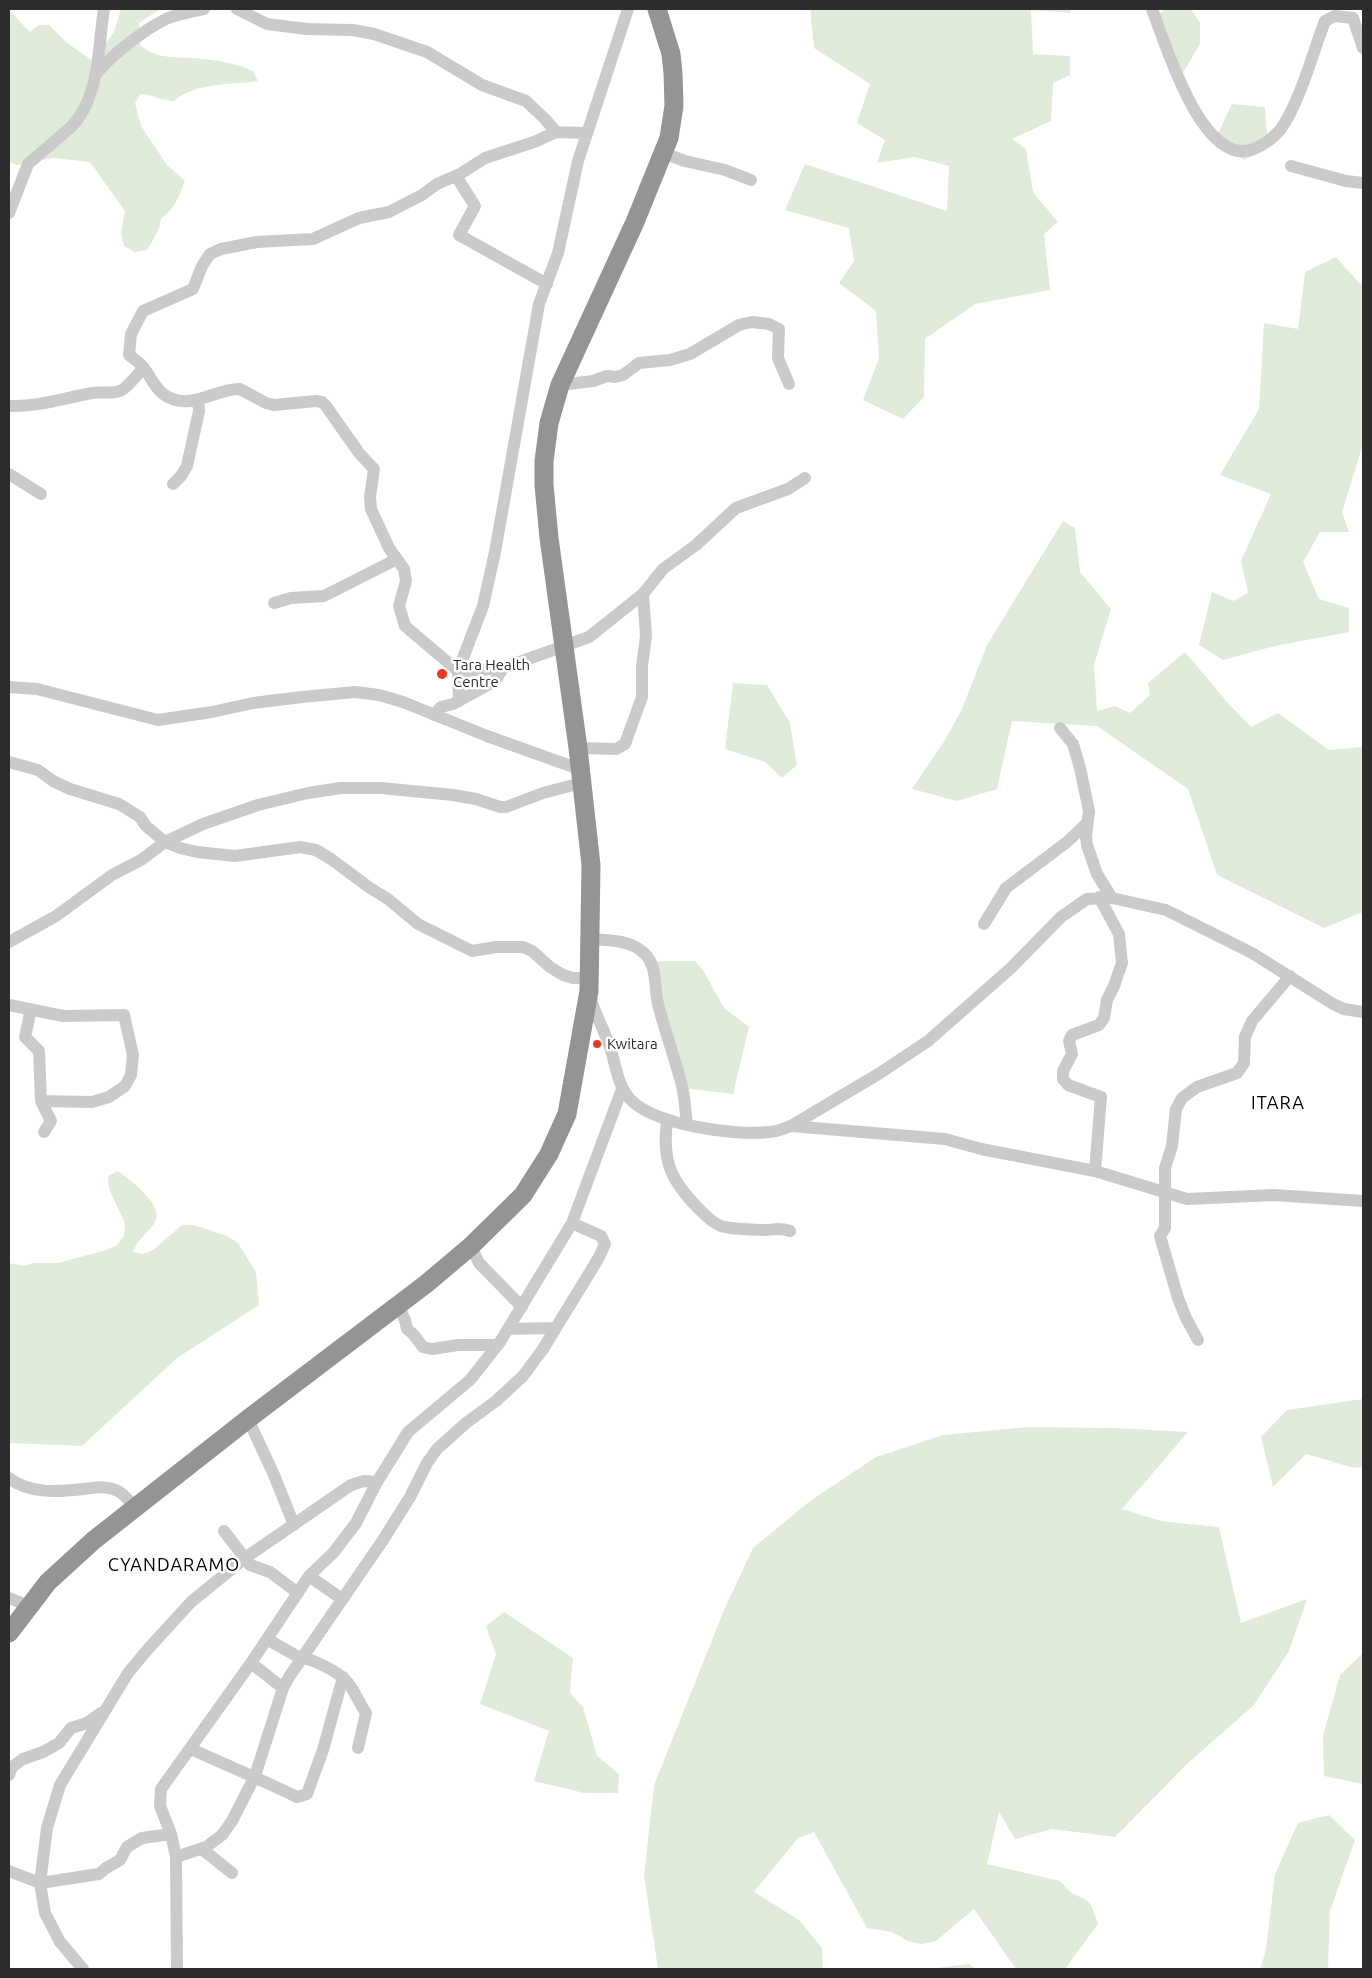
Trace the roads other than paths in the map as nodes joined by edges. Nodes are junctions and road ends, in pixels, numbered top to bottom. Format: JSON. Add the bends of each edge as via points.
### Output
{"nodes":[{"id":1,"x":104,"y":9,"type":"edge"},
{"id":2,"x":204,"y":9,"type":"edge"},
{"id":3,"x":237,"y":9,"type":"edge"},
{"id":4,"x":628,"y":9,"type":"edge"},
{"id":5,"x":656,"y":9,"type":"edge"},
{"id":6,"x":1152,"y":9,"type":"edge"},
{"id":7,"x":1337,"y":12,"type":"edge"},
{"id":8,"x":1363,"y":48,"type":"edge"},
{"id":9,"x":96,"y":74,"type":"junction"},
{"id":10,"x":556,"y":132,"type":"junction"},
{"id":11,"x":586,"y":133,"type":"junction"},
{"id":12,"x":663,"y":154,"type":"junction"},
{"id":13,"x":1291,"y":166,"type":"dead end"},
{"id":14,"x":456,"y":176,"type":"junction"},
{"id":15,"x":751,"y":180,"type":"dead end"},
{"id":16,"x":1363,"y":183,"type":"edge"},
{"id":17,"x":9,"y":213,"type":"edge"},
{"id":18,"x":547,"y":284,"type":"junction"},
{"id":19,"x":144,"y":368,"type":"junction"},
{"id":20,"x":789,"y":384,"type":"dead end"},
{"id":21,"x":560,"y":385,"type":"junction"},
{"id":22,"x":198,"y":400,"type":"junction"},
{"id":23,"x":9,"y":406,"type":"edge"},
{"id":24,"x":9,"y":474,"type":"edge"},
{"id":25,"x":805,"y":478,"type":"dead end"},
{"id":26,"x":173,"y":484,"type":"dead end"},
{"id":27,"x":41,"y":494,"type":"dead end"},
{"id":28,"x":397,"y":559,"type":"junction"},
{"id":29,"x":643,"y":594,"type":"junction"},
{"id":30,"x":274,"y":603,"type":"dead end"},
{"id":31,"x":563,"y":646,"type":"junction"},
{"id":32,"x":503,"y":668,"type":"junction"},
{"id":33,"x":458,"y":671,"type":"junction"},
{"id":34,"x":9,"y":687,"type":"edge"},
{"id":35,"x":459,"y":701,"type":"junction"},
{"id":36,"x":434,"y":715,"type":"junction"},
{"id":37,"x":1060,"y":728,"type":"dead end"},
{"id":38,"x":578,"y":748,"type":"junction"},
{"id":39,"x":9,"y":762,"type":"edge"},
{"id":40,"x":580,"y":776,"type":"junction"},
{"id":41,"x":1087,"y":823,"type":"junction"},
{"id":42,"x":165,"y":842,"type":"junction"},
{"id":43,"x":1099,"y":897,"type":"junction"},
{"id":44,"x":1112,"y":898,"type":"junction"},
{"id":45,"x":984,"y":924,"type":"dead end"},
{"id":46,"x":590,"y":939,"type":"junction"},
{"id":47,"x":9,"y":942,"type":"edge"},
{"id":48,"x":1290,"y":976,"type":"junction"},
{"id":49,"x":589,"y":985,"type":"junction"},
{"id":50,"x":9,"y":1005,"type":"edge"},
{"id":51,"x":31,"y":1009,"type":"junction"},
{"id":52,"x":1363,"y":1012,"type":"edge"},
{"id":53,"x":622,"y":1089,"type":"junction"},
{"id":54,"x":41,"y":1101,"type":"junction"},
{"id":55,"x":667,"y":1121,"type":"junction"},
{"id":56,"x":687,"y":1124,"type":"junction"},
{"id":57,"x":791,"y":1126,"type":"junction"},
{"id":58,"x":44,"y":1132,"type":"dead end"},
{"id":59,"x":1095,"y":1171,"type":"junction"},
{"id":60,"x":1164,"y":1192,"type":"junction"},
{"id":61,"x":1363,"y":1201,"type":"edge"},
{"id":62,"x":572,"y":1223,"type":"junction"},
{"id":63,"x":790,"y":1231,"type":"dead end"},
{"id":64,"x":471,"y":1246,"type":"junction"},
{"id":65,"x":398,"y":1305,"type":"junction"},
{"id":66,"x":522,"y":1307,"type":"junction"},
{"id":67,"x":554,"y":1328,"type":"junction"},
{"id":68,"x":508,"y":1329,"type":"junction"},
{"id":69,"x":1198,"y":1340,"type":"dead end"},
{"id":70,"x":498,"y":1345,"type":"junction"},
{"id":71,"x":248,"y":1419,"type":"junction"},
{"id":72,"x":9,"y":1478,"type":"edge"},
{"id":73,"x":377,"y":1482,"type":"junction"},
{"id":74,"x":135,"y":1507,"type":"junction"},
{"id":75,"x":294,"y":1525,"type":"junction"},
{"id":76,"x":224,"y":1531,"type":"dead end"},
{"id":77,"x":245,"y":1558,"type":"junction"},
{"id":78,"x":309,"y":1576,"type":"junction"},
{"id":79,"x":298,"y":1593,"type":"junction"},
{"id":80,"x":9,"y":1598,"type":"edge"},
{"id":81,"x":342,"y":1599,"type":"junction"},
{"id":82,"x":29,"y":1606,"type":"junction"},
{"id":83,"x":9,"y":1633,"type":"edge"},
{"id":84,"x":267,"y":1639,"type":"junction"},
{"id":85,"x":300,"y":1658,"type":"junction"},
{"id":86,"x":251,"y":1662,"type":"junction"},
{"id":87,"x":342,"y":1677,"type":"junction"},
{"id":88,"x":283,"y":1688,"type":"junction"},
{"id":89,"x":107,"y":1709,"type":"junction"},
{"id":90,"x":358,"y":1748,"type":"dead end"},
{"id":91,"x":191,"y":1749,"type":"junction"},
{"id":92,"x":9,"y":1773,"type":"edge"},
{"id":93,"x":255,"y":1776,"type":"junction"},
{"id":94,"x":171,"y":1834,"type":"junction"},
{"id":95,"x":202,"y":1849,"type":"junction"},
{"id":96,"x":176,"y":1858,"type":"junction"},
{"id":97,"x":9,"y":1870,"type":"edge"},
{"id":98,"x":232,"y":1873,"type":"dead end"},
{"id":99,"x":40,"y":1883,"type":"junction"},
{"id":100,"x":83,"y":1969,"type":"edge"},
{"id":101,"x":177,"y":1969,"type":"edge"}],
"edges":[{"from":1,"to":9,"type":"street"},
{"from":2,"to":9,"type":"street","via":[[168,18],[147,30],[106,62]]},
{"from":3,"to":10,"type":"street","via":[[267,24],[352,30],[427,52],[482,85],[526,101]]},
{"from":4,"to":11,"type":"street"},
{"from":5,"to":12,"type":"highway","via":[[671,54],[674,93],[672,120]]},
{"from":6,"to":7,"type":"street","via":[[1183,92],[1201,122],[1216,139],[1241,152],[1263,145],[1279,130],[1299,90],[1325,21]]},
{"from":7,"to":8,"type":"street","via":[[1353,18]]},
{"from":9,"to":17,"type":"street","via":[[78,120],[28,164]]},
{"from":10,"to":11,"type":"street"},
{"from":10,"to":14,"type":"street","via":[[485,158]]},
{"from":11,"to":18,"type":"street","via":[[558,253]]},
{"from":12,"to":15,"type":"street"},
{"from":12,"to":21,"type":"highway"},
{"from":13,"to":16,"type":"street"},
{"from":14,"to":18,"type":"street","via":[[475,206],[459,235]]},
{"from":14,"to":19,"type":"street","via":[[389,212],[359,218],[313,240],[249,243],[210,254],[193,289],[143,311],[131,334],[129,355]]},
{"from":18,"to":33,"type":"street","via":[[539,304],[483,606]]},
{"from":19,"to":22,"type":"street","via":[[169,398]]},
{"from":19,"to":23,"type":"street","via":[[120,391],[92,392],[30,406]]},
{"from":20,"to":21,"type":"street","via":[[778,358],[779,329],[752,322],[739,325],[690,354],[639,363],[615,377]]},
{"from":21,"to":31,"type":"highway","via":[[550,423],[544,485]]},
{"from":22,"to":26,"type":"street","via":[[199,411],[187,466]]},
{"from":22,"to":28,"type":"street","via":[[236,388],[274,405],[322,402],[374,469],[371,509]]},
{"from":24,"to":27,"type":"street"},
{"from":25,"to":29,"type":"street","via":[[788,489],[736,508],[664,569]]},
{"from":28,"to":30,"type":"street","via":[[324,596],[291,598]]},
{"from":28,"to":33,"type":"street","via":[[404,569],[406,582],[400,606],[405,626]]},
{"from":29,"to":31,"type":"street","via":[[589,637]]},
{"from":29,"to":38,"type":"street","via":[[646,636],[642,697],[625,744],[616,749]]},
{"from":31,"to":32,"type":"street"},
{"from":31,"to":38,"type":"highway"},
{"from":32,"to":33,"type":"street"},
{"from":32,"to":35,"type":"street","via":[[495,681]]},
{"from":33,"to":35,"type":"street"},
{"from":34,"to":36,"type":"street","via":[[37,689],[158,720],[253,703],[347,692],[379,695]]},
{"from":35,"to":36,"type":"street","via":[[441,707]]},
{"from":36,"to":40,"type":"street"},
{"from":37,"to":41,"type":"street","via":[[1073,744],[1088,811]]},
{"from":38,"to":40,"type":"highway"},
{"from":39,"to":42,"type":"street","via":[[38,770],[53,782],[70,789],[120,804],[140,817]]},
{"from":40,"to":42,"type":"street","via":[[506,807],[453,795],[381,788],[341,788],[308,793],[204,824]]},
{"from":40,"to":46,"type":"highway","via":[[591,865]]},
{"from":41,"to":44,"type":"street","via":[[1087,845],[1097,874]]},
{"from":41,"to":45,"type":"street","via":[[1006,888]]},
{"from":42,"to":47,"type":"street","via":[[56,916]]},
{"from":42,"to":49,"type":"street","via":[[197,852],[235,856],[300,847],[316,850],[388,899],[418,924],[472,950],[496,946],[523,947],[550,967]]},
{"from":43,"to":44,"type":"street"},
{"from":43,"to":57,"type":"street","via":[[1087,898],[1061,917],[1011,968],[928,1041]]},
{"from":43,"to":59,"type":"street","via":[[1119,934],[1122,963],[1107,1000],[1104,1018],[1099,1025],[1072,1035],[1069,1042],[1072,1054],[1062,1079],[1068,1085],[1101,1097]]},
{"from":44,"to":48,"type":"street","via":[[1166,910]]},
{"from":46,"to":49,"type":"highway"},
{"from":46,"to":56,"type":"street","via":[[617,941],[647,955],[682,1084]]},
{"from":48,"to":52,"type":"street","via":[[1344,1009]]},
{"from":48,"to":60,"type":"street","via":[[1252,1021],[1245,1037],[1244,1063],[1238,1074],[1197,1087],[1182,1098],[1176,1109]]},
{"from":49,"to":53,"type":"street","via":[[595,1013],[611,1050]]},
{"from":49,"to":64,"type":"highway","via":[[567,1114],[553,1147],[523,1195]]},
{"from":50,"to":51,"type":"street"},
{"from":51,"to":54,"type":"street","via":[[25,1037],[40,1051]]},
{"from":51,"to":54,"type":"street","via":[[63,1016],[124,1015],[133,1055],[125,1086],[109,1097],[92,1102]]},
{"from":53,"to":55,"type":"street","via":[[637,1105]]},
{"from":53,"to":62,"type":"street"},
{"from":54,"to":58,"type":"street","via":[[51,1121]]},
{"from":55,"to":56,"type":"street"},
{"from":55,"to":63,"type":"street","via":[[667,1161],[681,1191],[705,1216],[720,1226]]},
{"from":56,"to":57,"type":"street","via":[[752,1133]]},
{"from":57,"to":59,"type":"street","via":[[945,1139]]},
{"from":59,"to":60,"type":"street"},
{"from":60,"to":61,"type":"street","via":[[1187,1199],[1274,1195]]},
{"from":60,"to":69,"type":"street","via":[[1165,1228],[1160,1236],[1178,1298]]},
{"from":62,"to":66,"type":"street"},
{"from":62,"to":67,"type":"street","via":[[601,1236],[605,1244]]},
{"from":64,"to":65,"type":"highway"},
{"from":64,"to":66,"type":"street","via":[[479,1263]]},
{"from":65,"to":70,"type":"street","via":[[407,1329],[423,1347]]},
{"from":65,"to":71,"type":"highway"},
{"from":66,"to":68,"type":"street"},
{"from":67,"to":68,"type":"street"},
{"from":67,"to":81,"type":"street","via":[[543,1350],[523,1376],[436,1449],[410,1497]]},
{"from":68,"to":70,"type":"street"},
{"from":70,"to":73,"type":"street","via":[[460,1390],[408,1432]]},
{"from":71,"to":74,"type":"highway"},
{"from":71,"to":75,"type":"street"},
{"from":72,"to":74,"type":"street","via":[[34,1490],[110,1488]]},
{"from":73,"to":75,"type":"street","via":[[351,1485]]},
{"from":73,"to":78,"type":"street","via":[[356,1523],[334,1552]]},
{"from":74,"to":82,"type":"highway","via":[[64,1567]]},
{"from":75,"to":77,"type":"street"},
{"from":76,"to":77,"type":"street"},
{"from":77,"to":79,"type":"street","via":[[250,1565],[270,1572]]},
{"from":77,"to":89,"type":"street","via":[[191,1602],[148,1649]]},
{"from":78,"to":79,"type":"street"},
{"from":78,"to":81,"type":"street"},
{"from":79,"to":84,"type":"street"},
{"from":80,"to":82,"type":"street"},
{"from":81,"to":85,"type":"street"},
{"from":82,"to":83,"type":"highway"},
{"from":84,"to":85,"type":"street"},
{"from":84,"to":86,"type":"street"},
{"from":85,"to":87,"type":"street","via":[[316,1662]]},
{"from":85,"to":88,"type":"street"},
{"from":86,"to":88,"type":"street"},
{"from":86,"to":91,"type":"street"},
{"from":87,"to":90,"type":"street","via":[[366,1713]]},
{"from":87,"to":93,"type":"street","via":[[323,1750],[307,1794],[297,1797]]},
{"from":88,"to":93,"type":"street"},
{"from":89,"to":92,"type":"street","via":[[71,1728],[59,1743],[23,1759]]},
{"from":89,"to":99,"type":"street","via":[[60,1785],[43,1848]]},
{"from":91,"to":93,"type":"street"},
{"from":91,"to":94,"type":"street","via":[[160,1793],[160,1806]]},
{"from":93,"to":95,"type":"street","via":[[227,1828]]},
{"from":94,"to":96,"type":"street"},
{"from":94,"to":99,"type":"street","via":[[142,1838],[127,1847],[120,1860],[99,1874]]},
{"from":95,"to":96,"type":"street"},
{"from":95,"to":98,"type":"street"},
{"from":96,"to":101,"type":"street"},
{"from":97,"to":99,"type":"street"},
{"from":99,"to":100,"type":"street","via":[[45,1913],[60,1942]]}]}
